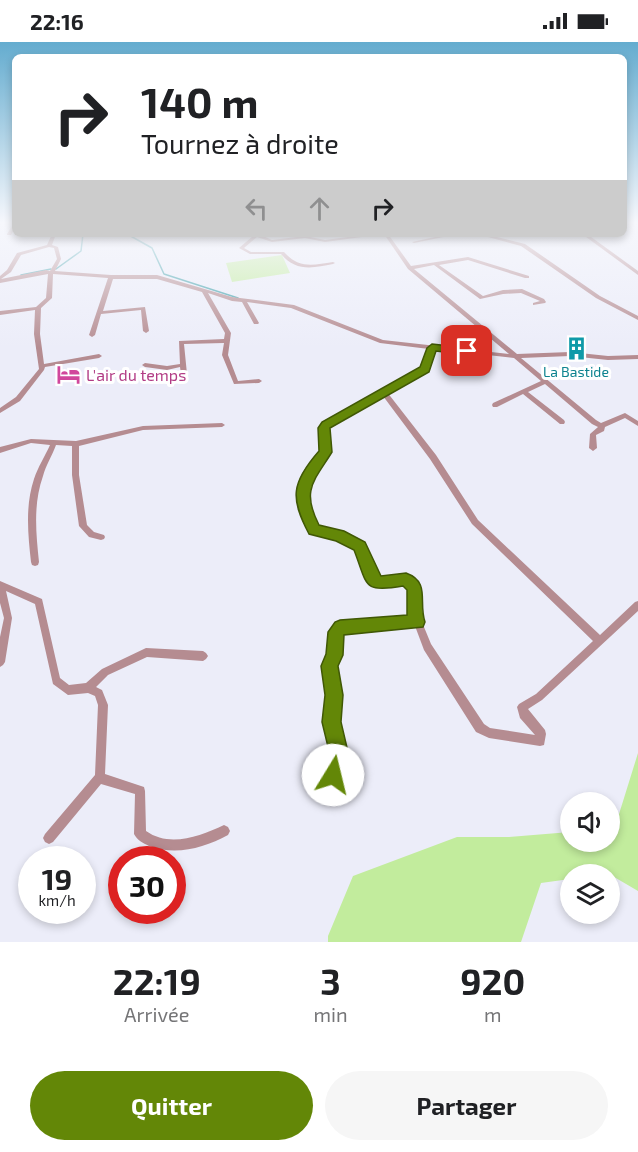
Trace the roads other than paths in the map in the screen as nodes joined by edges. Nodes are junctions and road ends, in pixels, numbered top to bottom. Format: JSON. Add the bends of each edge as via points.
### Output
{"nodes":[{"id":1,"x":14,"y":264,"type":"edge"},
{"id":2,"x":56,"y":264,"type":"edge"},
{"id":3,"x":296,"y":264,"type":"edge"},
{"id":4,"x":326,"y":264,"type":"edge"},
{"id":5,"x":407,"y":264,"type":"edge"},
{"id":6,"x":435,"y":264,"type":"joint"},
{"id":7,"x":486,"y":264,"type":"edge"},
{"id":8,"x":550,"y":264,"type":"edge"},
{"id":9,"x":626,"y":264,"type":"edge"},
{"id":10,"x":410,"y":268,"type":"junction"},
{"id":11,"x":52,"y":270,"type":"junction"},
{"id":12,"x":638,"y":273,"type":"edge"},
{"id":13,"x":526,"y":277,"type":"dead end"},
{"id":14,"x":111,"y":278,"type":"junction"},
{"id":15,"x":0,"y":280,"type":"edge"},
{"id":16,"x":204,"y":292,"type":"junction"},
{"id":17,"x":244,"y":301,"type":"junction"},
{"id":18,"x":535,"y":304,"type":"dead end"},
{"id":19,"x":38,"y":308,"type":"junction"},
{"id":20,"x":0,"y":313,"type":"edge"},
{"id":21,"x":100,"y":313,"type":"junction"},
{"id":22,"x":638,"y":318,"type":"edge"},
{"id":23,"x":256,"y":323,"type":"dead end"},
{"id":24,"x":146,"y":331,"type":"dead end"},
{"id":25,"x":92,"y":335,"type":"dead end"},
{"id":26,"x":226,"y":341,"type":"junction"},
{"id":27,"x":432,"y":348,"type":"junction"},
{"id":28,"x":99,"y":356,"type":"dead end"},
{"id":29,"x":513,"y":356,"type":"junction"},
{"id":30,"x":638,"y":357,"type":"edge"},
{"id":31,"x":145,"y":365,"type":"dead end"},
{"id":32,"x":183,"y":365,"type":"junction"},
{"id":33,"x":42,"y":366,"type":"junction"},
{"id":34,"x":184,"y":374,"type":"dead end"},
{"id":35,"x":259,"y":381,"type":"dead end"},
{"id":36,"x":544,"y":382,"type":"junction"},
{"id":37,"x":523,"y":391,"type":"junction"},
{"id":38,"x":384,"y":392,"type":"junction"},
{"id":39,"x":495,"y":405,"type":"dead end"},
{"id":40,"x":0,"y":411,"type":"edge"},
{"id":41,"x":562,"y":422,"type":"dead end"},
{"id":42,"x":222,"y":424,"type":"dead end"},
{"id":43,"x":638,"y":424,"type":"edge"},
{"id":44,"x":602,"y":426,"type":"junction"},
{"id":45,"x":54,"y":442,"type":"junction"},
{"id":46,"x":76,"y":444,"type":"junction"},
{"id":47,"x":593,"y":448,"type":"dead end"},
{"id":48,"x":0,"y":450,"type":"edge"},
{"id":49,"x":101,"y":537,"type":"dead end"},
{"id":50,"x":35,"y":562,"type":"dead end"},
{"id":51,"x":0,"y":585,"type":"edge"},
{"id":52,"x":638,"y":605,"type":"edge"},
{"id":53,"x":417,"y":622,"type":"junction"},
{"id":54,"x":599,"y":640,"type":"junction"},
{"id":55,"x":203,"y":656,"type":"dead end"},
{"id":56,"x":0,"y":662,"type":"edge"},
{"id":57,"x":88,"y":688,"type":"junction"},
{"id":58,"x":333,"y":775,"type":"dead end"},
{"id":59,"x":100,"y":777,"type":"junction"},
{"id":60,"x":224,"y":831,"type":"dead end"},
{"id":61,"x":48,"y":838,"type":"dead end"}],
"edges":[{"from":1,"to":15,"type":"street"},
{"from":2,"to":11,"type":"street"},
{"from":3,"to":4,"type":"street"},
{"from":5,"to":10,"type":"street"},
{"from":6,"to":10,"type":"street"},
{"from":6,"to":18,"type":"street","via":[[482,298],[503,292],[528,292],[543,302]]},
{"from":7,"to":13,"type":"street"},
{"from":8,"to":22,"type":"street","via":[[598,297]]},
{"from":9,"to":12,"type":"street"},
{"from":10,"to":29,"type":"street"},
{"from":11,"to":14,"type":"street"},
{"from":11,"to":15,"type":"street"},
{"from":11,"to":19,"type":"street","via":[[49,298]]},
{"from":14,"to":16,"type":"street","via":[[166,278]]},
{"from":14,"to":21,"type":"street"},
{"from":16,"to":17,"type":"street"},
{"from":16,"to":26,"type":"street","via":[[228,333]]},
{"from":17,"to":23,"type":"street"},
{"from":17,"to":27,"type":"street","via":[[292,306],[382,342]]},
{"from":19,"to":20,"type":"street"},
{"from":19,"to":33,"type":"street"},
{"from":21,"to":24,"type":"street","via":[[143,308]]},
{"from":21,"to":25,"type":"street"},
{"from":26,"to":32,"type":"street","via":[[183,341]]},
{"from":26,"to":35,"type":"street","via":[[226,359],[236,383]]},
{"from":27,"to":29,"type":"street"},
{"from":27,"to":38,"type":"street","via":[[425,369]]},
{"from":28,"to":33,"type":"street"},
{"from":29,"to":30,"type":"street"},
{"from":29,"to":36,"type":"street"},
{"from":31,"to":32,"type":"street"},
{"from":32,"to":34,"type":"street"},
{"from":33,"to":40,"type":"street","via":[[37,378],[18,399]]},
{"from":36,"to":37,"type":"street"},
{"from":36,"to":44,"type":"street"},
{"from":37,"to":39,"type":"street"},
{"from":37,"to":41,"type":"street"},
{"from":38,"to":53,"type":"street","via":[[326,425],[326,452],[303,487],[303,508],[314,530],[360,546],[373,580],[379,584],[406,579],[412,582],[416,587],[413,610]]},
{"from":38,"to":54,"type":"street","via":[[475,522]]},
{"from":42,"to":46,"type":"street","via":[[143,428]]},
{"from":43,"to":44,"type":"street","via":[[625,415]]},
{"from":44,"to":47,"type":"street","via":[[593,434]]},
{"from":45,"to":46,"type":"street"},
{"from":45,"to":48,"type":"street","via":[[31,441]]},
{"from":45,"to":50,"type":"street","via":[[31,501]]},
{"from":46,"to":49,"type":"street","via":[[76,489],[83,504],[83,526]]},
{"from":51,"to":56,"type":"street","via":[[8,618]]},
{"from":51,"to":57,"type":"street","via":[[39,602],[56,681],[68,690]]},
{"from":52,"to":54,"type":"street"},
{"from":53,"to":54,"type":"street","via":[[443,675],[480,728],[527,741],[540,741],[542,734],[522,707],[539,697]]},
{"from":53,"to":58,"type":"street","via":[[340,627],[336,632],[335,655],[329,666],[338,752],[331,768]]},
{"from":55,"to":57,"type":"street","via":[[146,652],[105,672]]},
{"from":57,"to":59,"type":"street","via":[[99,693],[103,705]]},
{"from":59,"to":60,"type":"street","via":[[140,791],[140,834],[148,842],[171,845]]},
{"from":59,"to":61,"type":"street"}]}
